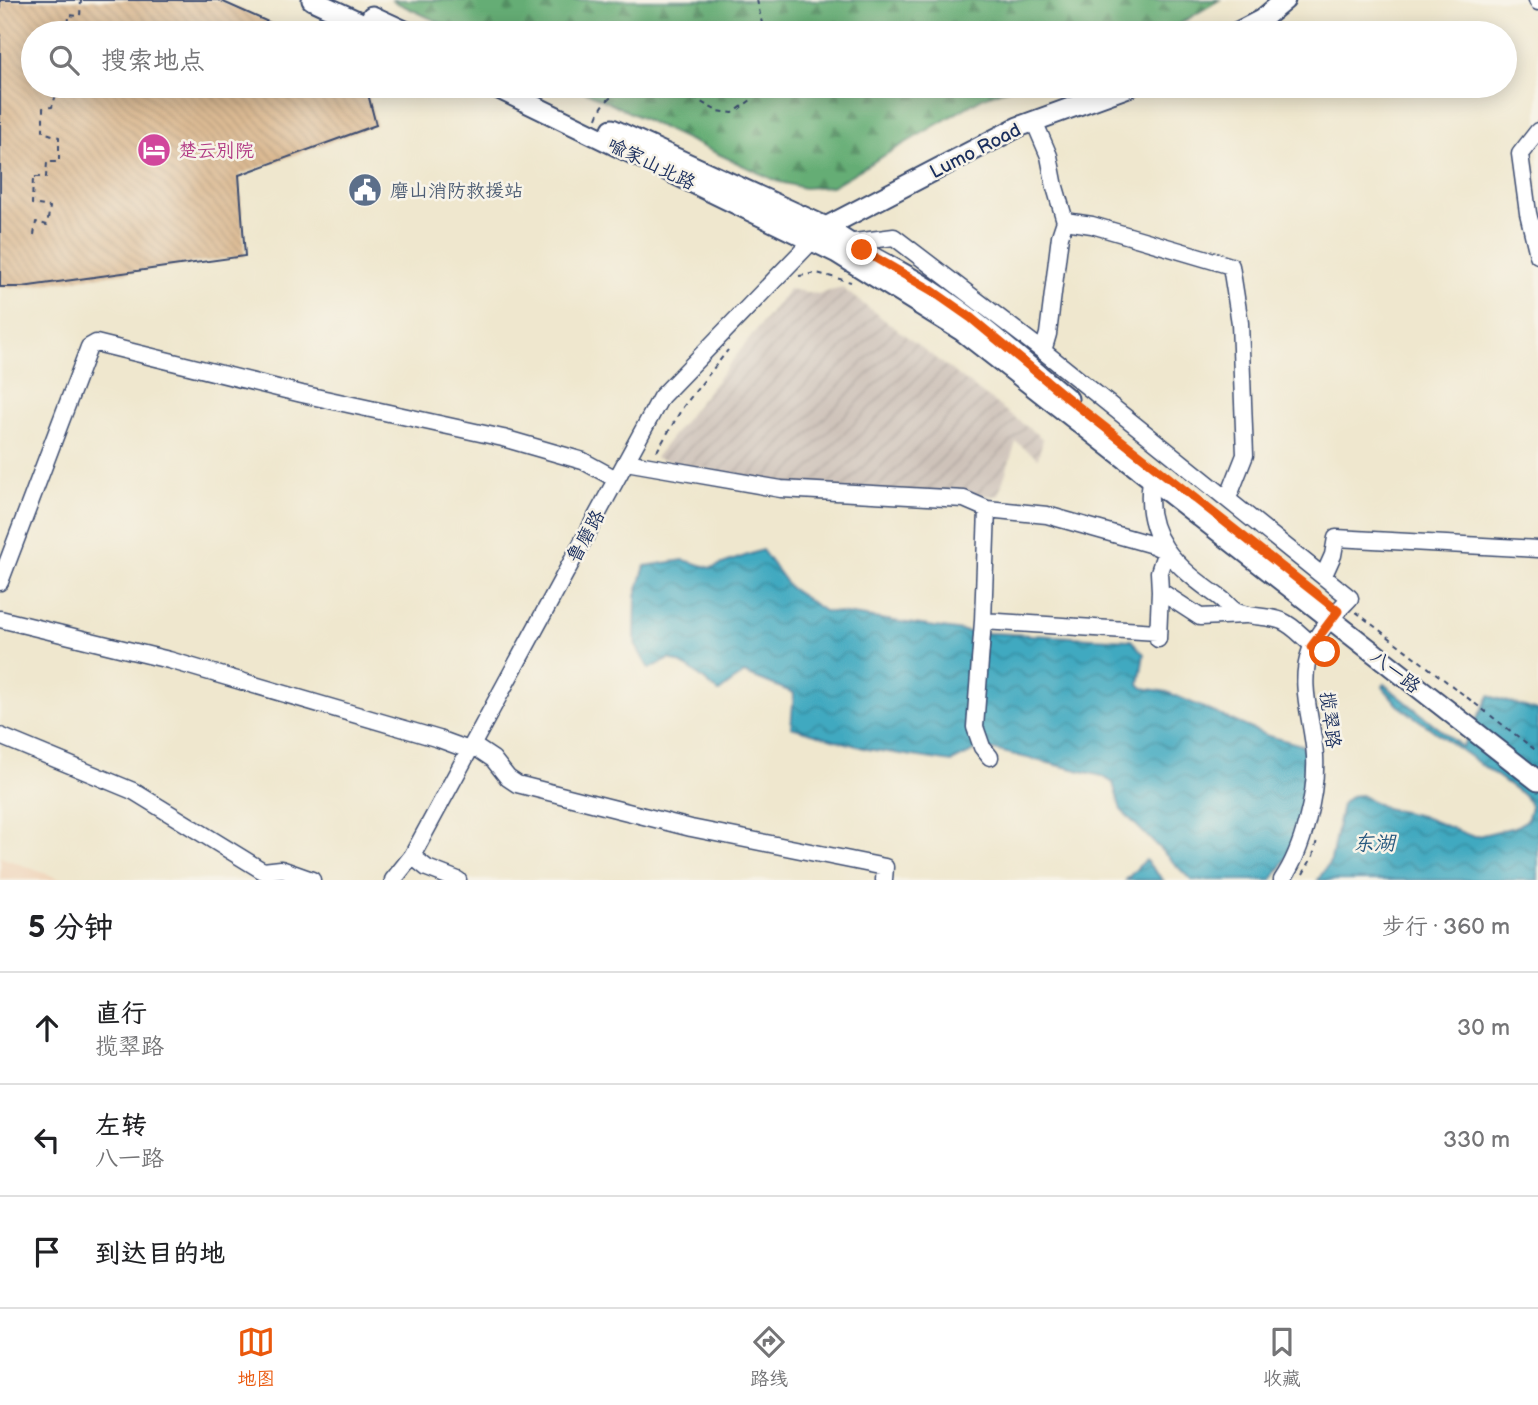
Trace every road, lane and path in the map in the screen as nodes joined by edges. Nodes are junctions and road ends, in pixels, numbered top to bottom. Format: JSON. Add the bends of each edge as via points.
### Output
{"nodes":[{"id":1,"x":82,"y":0,"type":"edge"},
{"id":2,"x":312,"y":0,"type":"edge"},
{"id":3,"x":340,"y":0,"type":"edge"},
{"id":4,"x":757,"y":0,"type":"edge"},
{"id":5,"x":1285,"y":0,"type":"edge"},
{"id":6,"x":69,"y":21,"type":"edge"},
{"id":7,"x":357,"y":21,"type":"edge"},
{"id":8,"x":384,"y":21,"type":"edge"},
{"id":9,"x":761,"y":21,"type":"edge"},
{"id":10,"x":1259,"y":21,"type":"edge"},
{"id":11,"x":55,"y":98,"type":"edge"},
{"id":12,"x":519,"y":98,"type":"edge"},
{"id":13,"x":545,"y":98,"type":"edge"},
{"id":14,"x":609,"y":98,"type":"edge"},
{"id":15,"x":694,"y":98,"type":"edge"},
{"id":16,"x":752,"y":98,"type":"edge"},
{"id":17,"x":1098,"y":98,"type":"edge"},
{"id":18,"x":1034,"y":121,"type":"junction"},
{"id":19,"x":596,"y":122,"type":"junction"},
{"id":20,"x":1538,"y":131,"type":"edge"},
{"id":21,"x":1065,"y":221,"type":"junction"},
{"id":22,"x":819,"y":234,"type":"junction"},
{"id":23,"x":34,"y":235,"type":"dead end"},
{"id":24,"x":847,"y":243,"type":"junction"},
{"id":25,"x":1538,"y":255,"type":"edge"},
{"id":26,"x":797,"y":277,"type":"dead end"},
{"id":27,"x":855,"y":283,"type":"dead end"},
{"id":28,"x":732,"y":345,"type":"dead end"},
{"id":29,"x":1043,"y":351,"type":"junction"},
{"id":30,"x":626,"y":462,"type":"junction"},
{"id":31,"x":649,"y":466,"type":"junction"},
{"id":32,"x":616,"y":479,"type":"junction"},
{"id":33,"x":1151,"y":480,"type":"junction"},
{"id":34,"x":1228,"y":498,"type":"junction"},
{"id":35,"x":987,"y":509,"type":"junction"},
{"id":36,"x":1538,"y":549,"type":"edge"},
{"id":37,"x":1166,"y":551,"type":"junction"},
{"id":38,"x":1324,"y":575,"type":"junction"},
{"id":39,"x":0,"y":582,"type":"edge"},
{"id":40,"x":1160,"y":591,"type":"junction"},
{"id":41,"x":1247,"y":615,"type":"junction"},
{"id":42,"x":1335,"y":616,"type":"junction"},
{"id":43,"x":0,"y":619,"type":"edge"},
{"id":44,"x":983,"y":621,"type":"junction"},
{"id":45,"x":1360,"y":628,"type":"junction"},
{"id":46,"x":1318,"y":649,"type":"junction"},
{"id":47,"x":0,"y":736,"type":"edge"},
{"id":48,"x":470,"y":747,"type":"junction"},
{"id":49,"x":1538,"y":752,"type":"edge"},
{"id":50,"x":990,"y":757,"type":"dead end"},
{"id":51,"x":1538,"y":765,"type":"edge"},
{"id":52,"x":1538,"y":781,"type":"edge"},
{"id":53,"x":412,"y":856,"type":"junction"},
{"id":54,"x":312,"y":880,"type":"edge"},
{"id":55,"x":393,"y":880,"type":"edge"},
{"id":56,"x":458,"y":880,"type":"edge"},
{"id":57,"x":884,"y":880,"type":"edge"},
{"id":58,"x":1282,"y":880,"type":"edge"}],
"edges":[{"from":1,"to":6,"type":"path","via":[[80,16],[69,15]]},
{"from":2,"to":7,"type":"main road"},
{"from":3,"to":8,"type":"main road"},
{"from":4,"to":9,"type":"path"},
{"from":5,"to":10,"type":"main road"},
{"from":11,"to":23,"type":"path","via":[[52,107],[43,108],[43,132],[59,137],[59,162],[47,162],[46,177],[33,177],[32,204],[50,207],[47,225],[36,222]]},
{"from":12,"to":22,"type":"main road","name":"喻家山北路"},
{"from":13,"to":19,"type":"main road","name":"喻家山北路"},
{"from":14,"to":19,"type":"path"},
{"from":15,"to":16,"type":"path","via":[[717,111],[733,113]]},
{"from":17,"to":18,"type":"main road","name":"Lumo Road"},
{"from":18,"to":21,"type":"street","via":[[1049,156]]},
{"from":18,"to":22,"type":"main road","name":"Lumo Road"},
{"from":19,"to":22,"type":"main road","name":"喻家山北路"},
{"from":20,"to":25,"type":"street","via":[[1520,154]]},
{"from":21,"to":29,"type":"street"},
{"from":21,"to":34,"type":"street","via":[[1231,266],[1240,323],[1245,455]]},
{"from":22,"to":24,"type":"main road","name":"八一路"},
{"from":22,"to":30,"type":"street","name":"鲁磨路","via":[[661,397]]},
{"from":22,"to":33,"type":"main road","name":"八一路","via":[[962,331]]},
{"from":24,"to":29,"type":"street","via":[[894,237]]},
{"from":24,"to":42,"type":"main road","name":"八一路","via":[[971,318]]},
{"from":26,"to":27,"type":"path","via":[[817,272]]},
{"from":28,"to":31,"type":"path","via":[[683,407]]},
{"from":29,"to":34,"type":"street"},
{"from":30,"to":31,"type":"street"},
{"from":30,"to":32,"type":"street","name":"鲁磨路"},
{"from":31,"to":35,"type":"street","via":[[781,489],[964,499]]},
{"from":32,"to":39,"type":"street","via":[[583,461],[503,438],[96,343],[89,346]]},
{"from":32,"to":48,"type":"street","name":"鲁磨路"},
{"from":33,"to":37,"type":"street","via":[[1149,507]]},
{"from":33,"to":42,"type":"main road","name":"八一路"},
{"from":34,"to":38,"type":"street"},
{"from":35,"to":37,"type":"street","via":[[1047,515]]},
{"from":35,"to":44,"type":"street"},
{"from":36,"to":38,"type":"street","via":[[1336,538]]},
{"from":37,"to":40,"type":"street","via":[[1159,572]]},
{"from":37,"to":41,"type":"street","via":[[1205,587]]},
{"from":38,"to":42,"type":"street","via":[[1350,598]]},
{"from":40,"to":41,"type":"street","via":[[1200,617]]},
{"from":40,"to":44,"type":"street","via":[[1158,635]]},
{"from":41,"to":46,"type":"street","via":[[1283,622]]},
{"from":42,"to":45,"type":"main road","name":"八一路"},
{"from":42,"to":46,"type":"street","name":"揽翠路"},
{"from":43,"to":48,"type":"street","via":[[169,660]]},
{"from":44,"to":50,"type":"street","via":[[975,727]]},
{"from":45,"to":49,"type":"path"},
{"from":45,"to":51,"type":"main road","name":"八一路"},
{"from":45,"to":52,"type":"main road","name":"八一路"},
{"from":46,"to":58,"type":"street","name":"揽翠路","via":[[1306,671],[1315,755],[1312,792],[1297,856]]},
{"from":47,"to":54,"type":"street","via":[[133,791],[263,871],[281,869]]},
{"from":48,"to":53,"type":"street","name":"鲁磨路"},
{"from":48,"to":57,"type":"street","via":[[493,759],[517,784],[691,828],[884,867]]},
{"from":53,"to":55,"type":"street","name":"鲁磨路"},
{"from":53,"to":56,"type":"street","via":[[427,868]]}]}
